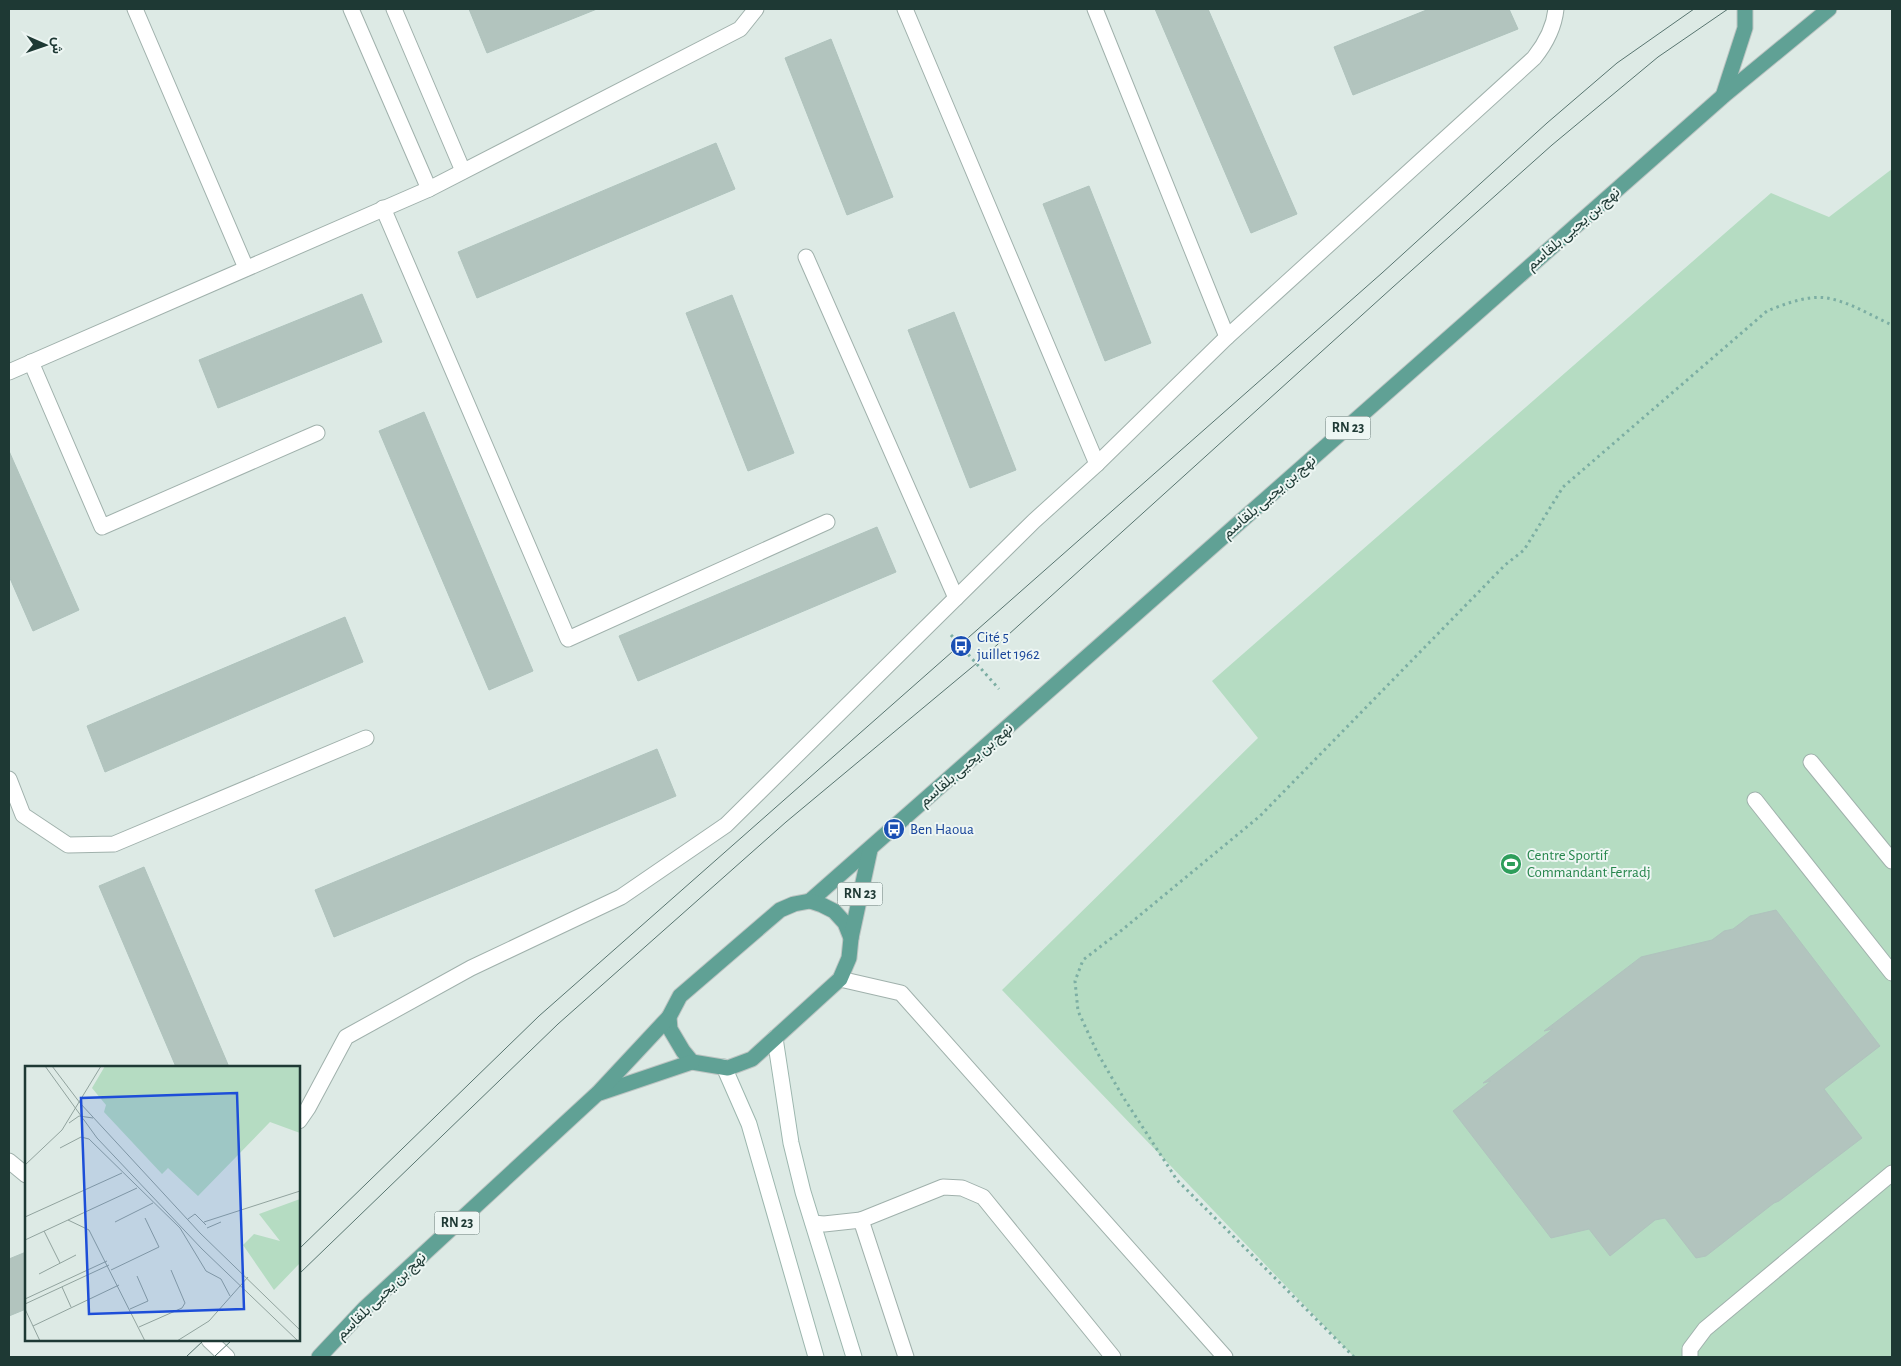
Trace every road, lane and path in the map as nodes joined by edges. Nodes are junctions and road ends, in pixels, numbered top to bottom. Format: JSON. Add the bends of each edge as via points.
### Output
{"nodes":[{"id":1,"x":135,"y":9,"type":"edge"},
{"id":2,"x":351,"y":9,"type":"edge"},
{"id":3,"x":394,"y":9,"type":"edge"},
{"id":4,"x":756,"y":9,"type":"edge"},
{"id":5,"x":905,"y":9,"type":"edge"},
{"id":6,"x":1095,"y":9,"type":"edge"},
{"id":7,"x":1556,"y":9,"type":"edge"},
{"id":8,"x":1745,"y":9,"type":"edge"},
{"id":9,"x":1829,"y":9,"type":"edge"},
{"id":10,"x":1722,"y":97,"type":"junction"},
{"id":11,"x":463,"y":171,"type":"junction"},
{"id":12,"x":429,"y":189,"type":"junction"},
{"id":13,"x":383,"y":208,"type":"junction"},
{"id":14,"x":806,"y":257,"type":"dead end"},
{"id":15,"x":246,"y":268,"type":"junction"},
{"id":16,"x":1892,"y":325,"type":"edge"},
{"id":17,"x":1227,"y":337,"type":"junction"},
{"id":18,"x":31,"y":362,"type":"junction"},
{"id":19,"x":9,"y":372,"type":"edge"},
{"id":20,"x":317,"y":433,"type":"dead end"},
{"id":21,"x":1097,"y":464,"type":"junction"},
{"id":22,"x":826,"y":522,"type":"dead end"},
{"id":23,"x":956,"y":598,"type":"junction"},
{"id":24,"x":937,"y":618,"type":"junction"},
{"id":25,"x":999,"y":689,"type":"dead end"},
{"id":26,"x":366,"y":738,"type":"dead end"},
{"id":27,"x":1811,"y":762,"type":"dead end"},
{"id":28,"x":9,"y":778,"type":"edge"},
{"id":29,"x":1755,"y":800,"type":"dead end"},
{"id":30,"x":870,"y":850,"type":"junction"},
{"id":31,"x":1892,"y":861,"type":"edge"},
{"id":32,"x":810,"y":902,"type":"junction"},
{"id":33,"x":851,"y":938,"type":"junction"},
{"id":34,"x":1892,"y":973,"type":"edge"},
{"id":35,"x":840,"y":979,"type":"junction"},
{"id":36,"x":669,"y":1017,"type":"junction"},
{"id":37,"x":775,"y":1038,"type":"junction"},
{"id":38,"x":692,"y":1062,"type":"junction"},
{"id":39,"x":724,"y":1067,"type":"junction"},
{"id":40,"x":598,"y":1093,"type":"junction"},
{"id":41,"x":300,"y":1120,"type":"edge"},
{"id":42,"x":9,"y":1161,"type":"edge"},
{"id":43,"x":1892,"y":1173,"type":"edge"},
{"id":44,"x":25,"y":1174,"type":"edge"},
{"id":45,"x":861,"y":1220,"type":"junction"},
{"id":46,"x":813,"y":1223,"type":"junction"},
{"id":47,"x":210,"y":1341,"type":"edge"},
{"id":48,"x":227,"y":1357,"type":"edge"},
{"id":49,"x":318,"y":1357,"type":"edge"},
{"id":50,"x":816,"y":1357,"type":"edge"},
{"id":51,"x":854,"y":1357,"type":"edge"},
{"id":52,"x":906,"y":1357,"type":"edge"},
{"id":53,"x":1113,"y":1357,"type":"edge"},
{"id":54,"x":1225,"y":1357,"type":"edge"},
{"id":55,"x":1354,"y":1357,"type":"edge"},
{"id":56,"x":1690,"y":1357,"type":"edge"}],
"edges":[{"from":1,"to":15,"type":"street"},
{"from":2,"to":12,"type":"street"},
{"from":3,"to":11,"type":"street"},
{"from":4,"to":11,"type":"street","via":[[740,29]]},
{"from":5,"to":21,"type":"street"},
{"from":6,"to":17,"type":"street"},
{"from":7,"to":17,"type":"street","via":[[1551,31],[1534,58]]},
{"from":8,"to":10,"type":"main road","via":[[1745,28]]},
{"from":9,"to":10,"type":"main road","name":"نهج بن يحيى بلقاسم","number":"RN 23"},
{"from":10,"to":30,"type":"main road","name":"نهج بن يحيى بلقاسم","number":"RN 23"},
{"from":11,"to":12,"type":"street"},
{"from":12,"to":13,"type":"street"},
{"from":13,"to":15,"type":"street"},
{"from":13,"to":22,"type":"street","via":[[568,640]]},
{"from":14,"to":23,"type":"street"},
{"from":15,"to":18,"type":"street"},
{"from":16,"to":55,"type":"path","via":[[1826,298],[1788,302],[1767,311],[1563,488],[1524,550],[1505,565],[1260,816],[1083,960],[1075,981],[1078,1011],[1123,1097],[1177,1180]]},
{"from":17,"to":21,"type":"street"},
{"from":18,"to":19,"type":"street"},
{"from":18,"to":20,"type":"street","via":[[102,527]]},
{"from":21,"to":23,"type":"street"},
{"from":23,"to":24,"type":"street"},
{"from":24,"to":25,"type":"path"},
{"from":24,"to":41,"type":"street","via":[[726,825],[621,898],[471,968],[346,1037]]},
{"from":26,"to":28,"type":"street","via":[[114,844],[68,846],[23,815]]},
{"from":27,"to":31,"type":"street"},
{"from":29,"to":34,"type":"street"},
{"from":30,"to":32,"type":"main road","name":"نهج بن يحيى بلقاسم","number":"RN 23"},
{"from":30,"to":33,"type":"main road","number":"RN 23"},
{"from":32,"to":33,"type":"main road","via":[[834,912],[845,923]]},
{"from":32,"to":36,"type":"main road","name":"نهج بن يحيى بلقاسم","via":[[780,910],[680,996]]},
{"from":33,"to":35,"type":"main road","via":[[849,958]]},
{"from":35,"to":37,"type":"main road"},
{"from":35,"to":54,"type":"street","via":[[901,993]]},
{"from":36,"to":38,"type":"main road","via":[[675,1040]]},
{"from":36,"to":40,"type":"main road","name":"نهج بن يحيى بلقاسم","number":"RN 23"},
{"from":37,"to":39,"type":"main road","via":[[752,1059]]},
{"from":37,"to":46,"type":"street","via":[[792,1142]]},
{"from":38,"to":39,"type":"main road"},
{"from":38,"to":40,"type":"main road","name":"نهج بن يحيى بلقاسم","number":"RN 23"},
{"from":39,"to":50,"type":"street","via":[[749,1124]]},
{"from":40,"to":49,"type":"main road","name":"نهج بن يحيى بلقاسم","number":"RN 23","via":[[365,1308]]},
{"from":42,"to":44,"type":"street"},
{"from":43,"to":56,"type":"street","via":[[1705,1329],[1690,1349]]},
{"from":45,"to":46,"type":"street"},
{"from":45,"to":52,"type":"street"},
{"from":45,"to":53,"type":"street","via":[[943,1187],[962,1188],[983,1197]]},
{"from":46,"to":51,"type":"street"},
{"from":47,"to":48,"type":"street"}]}
